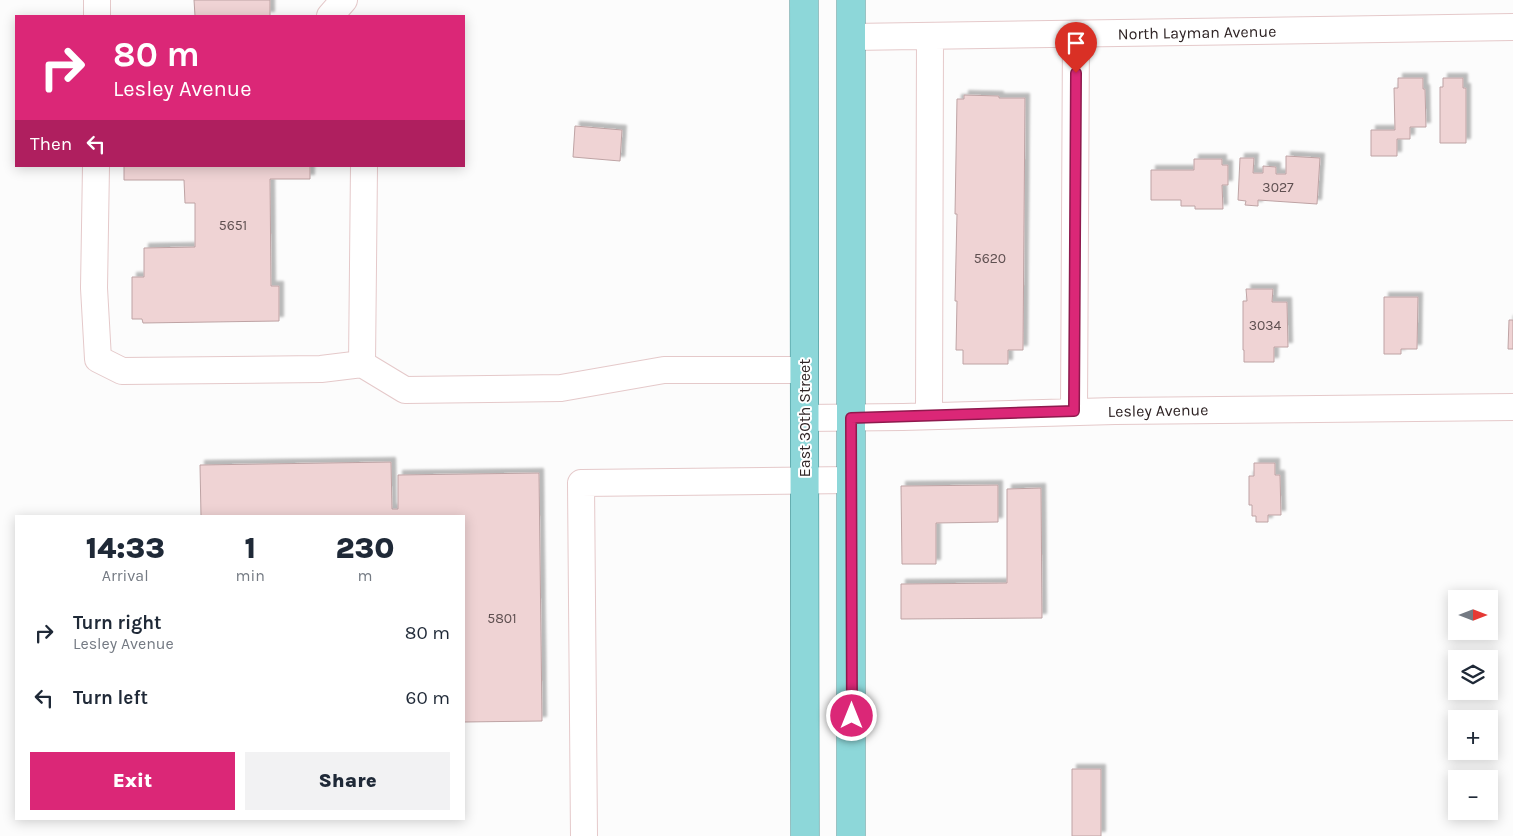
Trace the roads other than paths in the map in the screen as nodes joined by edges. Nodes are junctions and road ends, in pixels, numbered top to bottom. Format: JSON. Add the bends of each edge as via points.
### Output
{"nodes":[{"id":1,"x":97,"y":0,"type":"edge"},
{"id":2,"x":345,"y":0,"type":"edge"},
{"id":3,"x":804,"y":0,"type":"edge"},
{"id":4,"x":851,"y":0,"type":"edge"},
{"id":5,"x":97,"y":15,"type":"edge"},
{"id":6,"x":331,"y":15,"type":"edge"},
{"id":7,"x":355,"y":15,"type":"edge"},
{"id":8,"x":1513,"y":27,"type":"edge"},
{"id":9,"x":1076,"y":34,"type":"junction"},
{"id":10,"x":930,"y":36,"type":"junction"},
{"id":11,"x":851,"y":37,"type":"junction"},
{"id":12,"x":96,"y":167,"type":"edge"},
{"id":13,"x":364,"y":167,"type":"edge"},
{"id":14,"x":362,"y":364,"type":"junction"},
{"id":15,"x":804,"y":370,"type":"junction"},
{"id":16,"x":1513,"y":407,"type":"edge"},
{"id":17,"x":1074,"y":411,"type":"junction"},
{"id":18,"x":929,"y":416,"type":"junction"},
{"id":19,"x":804,"y":418,"type":"junction"},
{"id":20,"x":851,"y":418,"type":"junction"},
{"id":21,"x":804,"y":480,"type":"junction"},
{"id":22,"x":852,"y":480,"type":"junction"},
{"id":23,"x":584,"y":836,"type":"edge"},
{"id":24,"x":805,"y":836,"type":"edge"},
{"id":25,"x":851,"y":836,"type":"edge"}],
"edges":[{"from":1,"to":5,"type":"street"},
{"from":2,"to":6,"type":"street"},
{"from":2,"to":7,"type":"street"},
{"from":3,"to":15,"type":"main road","name":"East 30th Street"},
{"from":4,"to":11,"type":"main road"},
{"from":8,"to":9,"type":"street","name":"North Layman Avenue"},
{"from":9,"to":10,"type":"street","name":"North Layman Avenue"},
{"from":9,"to":17,"type":"street"},
{"from":10,"to":11,"type":"street","name":"North Layman Avenue"},
{"from":10,"to":18,"type":"street"},
{"from":11,"to":20,"type":"main road"},
{"from":12,"to":14,"type":"street","via":[[94,288],[98,359],[122,371],[321,369]]},
{"from":13,"to":14,"type":"street"},
{"from":14,"to":15,"type":"street","via":[[405,390],[561,388],[664,370]]},
{"from":15,"to":19,"type":"main road","name":"East 30th Street"},
{"from":16,"to":17,"type":"street","name":"Lesley Avenue"},
{"from":17,"to":18,"type":"street","name":"Lesley Avenue"},
{"from":18,"to":20,"type":"street","name":"Lesley Avenue"},
{"from":19,"to":20,"type":"street","name":"Lesley Avenue"},
{"from":19,"to":21,"type":"main road","name":"East 30th Street"},
{"from":20,"to":22,"type":"main road"},
{"from":21,"to":22,"type":"street"},
{"from":21,"to":23,"type":"street","via":[[581,484]]},
{"from":21,"to":24,"type":"main road","name":"East 30th Street"},
{"from":22,"to":25,"type":"main road"}]}
